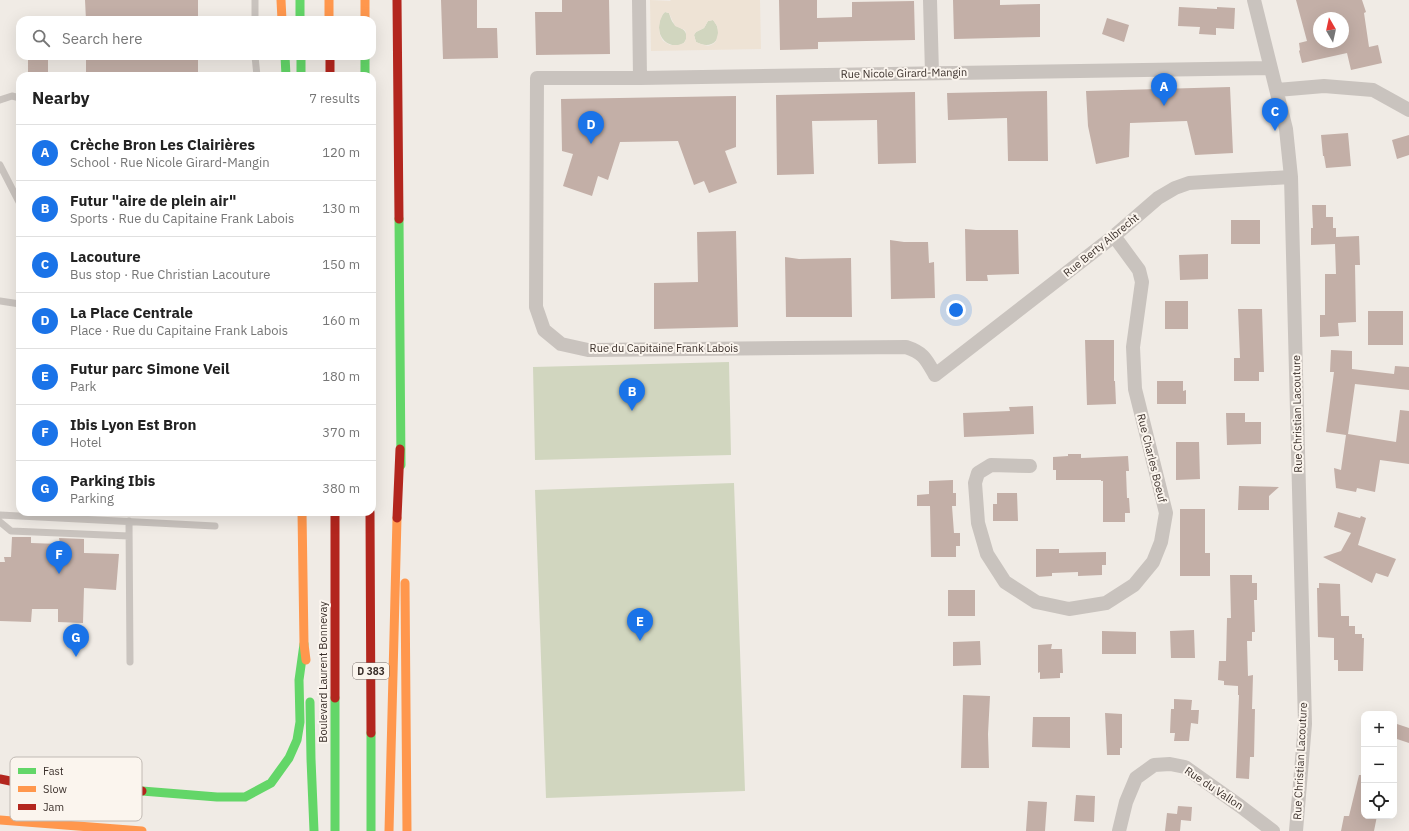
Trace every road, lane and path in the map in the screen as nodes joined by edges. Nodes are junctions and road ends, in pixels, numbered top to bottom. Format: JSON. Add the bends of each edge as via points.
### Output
{"nodes":[{"id":1,"x":255,"y":0,"type":"edge"},
{"id":2,"x":281,"y":0,"type":"edge"},
{"id":3,"x":300,"y":0,"type":"edge"},
{"id":4,"x":329,"y":0,"type":"edge"},
{"id":5,"x":365,"y":0,"type":"edge"},
{"id":6,"x":397,"y":0,"type":"edge"},
{"id":7,"x":639,"y":0,"type":"edge"},
{"id":8,"x":930,"y":0,"type":"edge"},
{"id":9,"x":1254,"y":0,"type":"edge"},
{"id":10,"x":255,"y":16,"type":"edge"},
{"id":11,"x":282,"y":16,"type":"edge"},
{"id":12,"x":300,"y":16,"type":"edge"},
{"id":13,"x":329,"y":16,"type":"edge"},
{"id":14,"x":365,"y":16,"type":"edge"},
{"id":15,"x":255,"y":60,"type":"edge"},
{"id":16,"x":285,"y":60,"type":"edge"},
{"id":17,"x":301,"y":60,"type":"edge"},
{"id":18,"x":330,"y":60,"type":"edge"},
{"id":19,"x":365,"y":60,"type":"edge"},
{"id":20,"x":1272,"y":68,"type":"junction"},
{"id":21,"x":256,"y":72,"type":"edge"},
{"id":22,"x":286,"y":72,"type":"edge"},
{"id":23,"x":301,"y":72,"type":"edge"},
{"id":24,"x":330,"y":72,"type":"edge"},
{"id":25,"x":366,"y":72,"type":"edge"},
{"id":26,"x":932,"y":73,"type":"junction"},
{"id":27,"x":537,"y":78,"type":"joint"},
{"id":28,"x":640,"y":78,"type":"junction"},
{"id":29,"x":1277,"y":90,"type":"junction"},
{"id":30,"x":16,"y":97,"type":"edge"},
{"id":31,"x":0,"y":100,"type":"edge"},
{"id":32,"x":1409,"y":110,"type":"edge"},
{"id":33,"x":0,"y":165,"type":"edge"},
{"id":34,"x":1291,"y":177,"type":"junction"},
{"id":35,"x":16,"y":196,"type":"edge"},
{"id":36,"x":1114,"y":236,"type":"junction"},
{"id":37,"x":0,"y":301,"type":"edge"},
{"id":38,"x":16,"y":303,"type":"edge"},
{"id":39,"x":935,"y":375,"type":"joint"},
{"id":40,"x":400,"y":449,"type":"junction"},
{"id":41,"x":1030,"y":466,"type":"dead end"},
{"id":42,"x":0,"y":514,"type":"edge"},
{"id":43,"x":16,"y":515,"type":"edge"},
{"id":44,"x":37,"y":516,"type":"edge"},
{"id":45,"x":302,"y":516,"type":"edge"},
{"id":46,"x":334,"y":516,"type":"edge"},
{"id":47,"x":370,"y":516,"type":"edge"},
{"id":48,"x":129,"y":521,"type":"junction"},
{"id":49,"x":0,"y":522,"type":"edge"},
{"id":50,"x":215,"y":526,"type":"dead end"},
{"id":51,"x":129,"y":536,"type":"junction"},
{"id":52,"x":304,"y":644,"type":"junction"},
{"id":53,"x":130,"y":662,"type":"dead end"},
{"id":54,"x":308,"y":675,"type":"dead end"},
{"id":55,"x":309,"y":691,"type":"dead end"},
{"id":56,"x":0,"y":780,"type":"edge"},
{"id":57,"x":10,"y":781,"type":"edge"},
{"id":58,"x":142,"y":791,"type":"edge"},
{"id":59,"x":0,"y":820,"type":"edge"},
{"id":60,"x":10,"y":821,"type":"edge"},
{"id":61,"x":13,"y":821,"type":"edge"},
{"id":62,"x":142,"y":831,"type":"edge"},
{"id":63,"x":314,"y":831,"type":"edge"},
{"id":64,"x":335,"y":831,"type":"edge"},
{"id":65,"x":372,"y":831,"type":"edge"},
{"id":66,"x":389,"y":831,"type":"edge"},
{"id":67,"x":407,"y":831,"type":"edge"},
{"id":68,"x":1119,"y":831,"type":"edge"},
{"id":69,"x":1273,"y":831,"type":"edge"},
{"id":70,"x":1296,"y":831,"type":"edge"}],
"edges":[{"from":1,"to":10,"type":"lane"},
{"from":2,"to":11,"type":"main road"},
{"from":3,"to":12,"type":"main road"},
{"from":4,"to":13,"type":"main road"},
{"from":5,"to":14,"type":"main road"},
{"from":6,"to":40,"type":"main road"},
{"from":7,"to":28,"type":"street"},
{"from":8,"to":26,"type":"street"},
{"from":9,"to":20,"type":"street","name":"Rue Christian Lacouture"},
{"from":15,"to":21,"type":"lane"},
{"from":16,"to":22,"type":"main road"},
{"from":17,"to":23,"type":"main road"},
{"from":18,"to":24,"type":"main road"},
{"from":19,"to":25,"type":"main road"},
{"from":20,"to":26,"type":"street","name":"Rue Nicole Girard-Mangin"},
{"from":20,"to":29,"type":"street","name":"Rue Christian Lacouture"},
{"from":26,"to":28,"type":"street","name":"Rue Nicole Girard-Mangin"},
{"from":27,"to":28,"type":"street","name":"Rue Nicole Girard-Mangin"},
{"from":27,"to":39,"type":"street","name":"Rue du Capitaine Frank Labois","via":[[536,307],[544,330],[561,344],[588,350],[906,347],[917,351]]},
{"from":29,"to":32,"type":"street","via":[[1324,86],[1373,90]]},
{"from":29,"to":34,"type":"street","name":"Rue Christian Lacouture","via":[[1286,129]]},
{"from":30,"to":31,"type":"lane"},
{"from":33,"to":35,"type":"lane"},
{"from":34,"to":36,"type":"street","name":"Rue Berty Albrecht","via":[[1189,183],[1158,198]]},
{"from":34,"to":70,"type":"street","name":"Rue Christian Lacouture","via":[[1305,724]]},
{"from":36,"to":39,"type":"street","name":"Rue Berty Albrecht"},
{"from":36,"to":41,"type":"street","name":"Rue Charles Boeuf","via":[[1139,270],[1142,282],[1133,347],[1135,389],[1166,513],[1161,542],[1153,562],[1134,585],[1106,603],[1069,609],[1036,602],[1005,582],[987,554],[978,523],[975,483],[978,473],[991,465]]},
{"from":37,"to":38,"type":"lane"},
{"from":40,"to":66,"type":"main road"},
{"from":40,"to":67,"type":"main road","via":[[405,583]]},
{"from":42,"to":43,"type":"lane"},
{"from":44,"to":48,"type":"lane"},
{"from":45,"to":52,"type":"main road"},
{"from":46,"to":64,"type":"main road","name":"Boulevard Laurent Bonnevay"},
{"from":47,"to":65,"type":"main road","number":"D 383"},
{"from":48,"to":50,"type":"lane"},
{"from":48,"to":51,"type":"lane"},
{"from":49,"to":51,"type":"lane","via":[[11,531]]},
{"from":51,"to":53,"type":"lane"},
{"from":52,"to":54,"type":"main road"},
{"from":52,"to":58,"type":"main road","via":[[299,680],[300,722],[297,740],[271,783],[245,797]]},
{"from":55,"to":63,"type":"main road"},
{"from":56,"to":57,"type":"main road"},
{"from":59,"to":60,"type":"main road"},
{"from":61,"to":62,"type":"main road"},
{"from":68,"to":69,"type":"street","name":"Rue du Vallon","via":[[1126,802],[1136,778],[1154,766],[1170,764],[1185,767]]}]}
